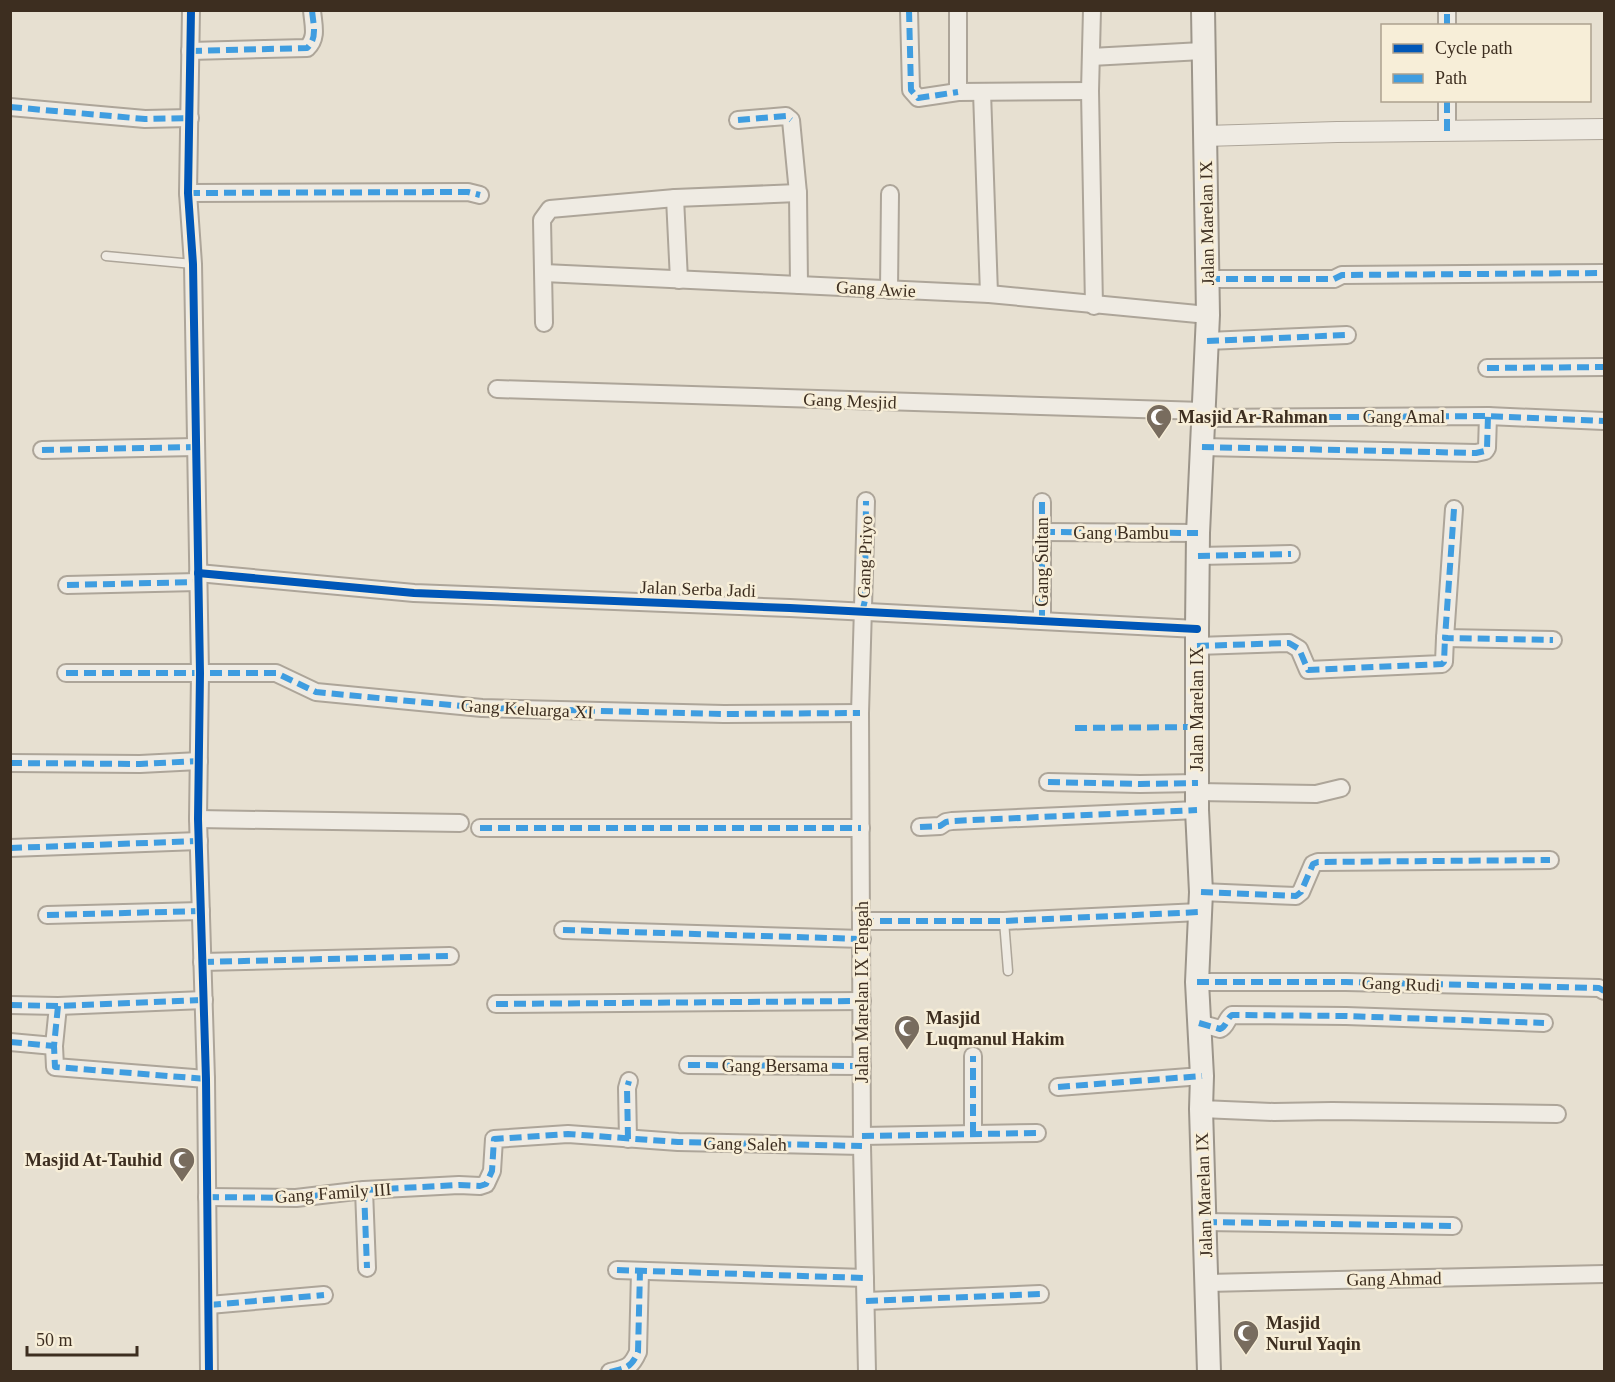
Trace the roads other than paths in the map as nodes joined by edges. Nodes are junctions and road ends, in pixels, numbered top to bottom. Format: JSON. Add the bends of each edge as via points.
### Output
{"nodes":[{"id":1,"x":191,"y":10,"type":"edge"},
{"id":2,"x":312,"y":10,"type":"edge"},
{"id":3,"x":909,"y":10,"type":"edge"},
{"id":4,"x":958,"y":10,"type":"edge"},
{"id":5,"x":1092,"y":10,"type":"edge"},
{"id":6,"x":1203,"y":10,"type":"edge"},
{"id":7,"x":190,"y":51,"type":"junction"},
{"id":8,"x":1202,"y":51,"type":"junction"},
{"id":9,"x":1091,"y":57,"type":"junction"},
{"id":10,"x":1090,"y":91,"type":"junction"},
{"id":11,"x":958,"y":92,"type":"junction"},
{"id":12,"x":982,"y":92,"type":"junction"},
{"id":13,"x":1447,"y":102,"type":"edge"},
{"id":14,"x":10,"y":107,"type":"edge"},
{"id":15,"x":190,"y":118,"type":"junction"},
{"id":16,"x":738,"y":120,"type":"dead end"},
{"id":17,"x":1605,"y":129,"type":"edge"},
{"id":18,"x":1447,"y":131,"type":"junction"},
{"id":19,"x":1205,"y":136,"type":"junction"},
{"id":20,"x":798,"y":193,"type":"junction"},
{"id":21,"x":188,"y":194,"type":"junction"},
{"id":22,"x":890,"y":194,"type":"dead end"},
{"id":23,"x":480,"y":195,"type":"dead end"},
{"id":24,"x":675,"y":198,"type":"junction"},
{"id":25,"x":106,"y":256,"type":"dead end"},
{"id":26,"x":193,"y":264,"type":"junction"},
{"id":27,"x":544,"y":273,"type":"junction"},
{"id":28,"x":1605,"y":273,"type":"edge"},
{"id":29,"x":1208,"y":279,"type":"junction"},
{"id":30,"x":679,"y":280,"type":"junction"},
{"id":31,"x":799,"y":285,"type":"junction"},
{"id":32,"x":889,"y":290,"type":"junction"},
{"id":33,"x":989,"y":294,"type":"junction"},
{"id":34,"x":1094,"y":306,"type":"junction"},
{"id":35,"x":1208,"y":315,"type":"junction"},
{"id":36,"x":544,"y":323,"type":"dead end"},
{"id":37,"x":1347,"y":335,"type":"dead end"},
{"id":38,"x":1207,"y":340,"type":"junction"},
{"id":39,"x":1605,"y":367,"type":"edge"},
{"id":40,"x":1487,"y":368,"type":"dead end"},
{"id":41,"x":497,"y":389,"type":"dead end"},
{"id":42,"x":1203,"y":415,"type":"junction"},
{"id":43,"x":1488,"y":416,"type":"junction"},
{"id":44,"x":1605,"y":421,"type":"edge"},
{"id":45,"x":196,"y":447,"type":"junction"},
{"id":46,"x":1202,"y":447,"type":"junction"},
{"id":47,"x":42,"y":450,"type":"dead end"},
{"id":48,"x":866,"y":501,"type":"dead end"},
{"id":49,"x":1042,"y":502,"type":"dead end"},
{"id":50,"x":1454,"y":509,"type":"dead end"},
{"id":51,"x":1043,"y":532,"type":"junction"},
{"id":52,"x":1198,"y":533,"type":"junction"},
{"id":53,"x":1291,"y":554,"type":"dead end"},
{"id":54,"x":1198,"y":556,"type":"junction"},
{"id":55,"x":198,"y":577,"type":"junction"},
{"id":56,"x":67,"y":585,"type":"dead end"},
{"id":57,"x":862,"y":613,"type":"junction"},
{"id":58,"x":1042,"y":621,"type":"junction"},
{"id":59,"x":1197,"y":638,"type":"junction"},
{"id":60,"x":1445,"y":638,"type":"junction"},
{"id":61,"x":1552,"y":640,"type":"dead end"},
{"id":62,"x":66,"y":673,"type":"dead end"},
{"id":63,"x":200,"y":673,"type":"junction"},
{"id":64,"x":860,"y":713,"type":"junction"},
{"id":65,"x":199,"y":761,"type":"junction"},
{"id":66,"x":10,"y":763,"type":"edge"},
{"id":67,"x":1048,"y":782,"type":"dead end"},
{"id":68,"x":1341,"y":788,"type":"dead end"},
{"id":69,"x":1198,"y":795,"type":"junction"},
{"id":70,"x":198,"y":819,"type":"junction"},
{"id":71,"x":460,"y":823,"type":"dead end"},
{"id":72,"x":920,"y":827,"type":"dead end"},
{"id":73,"x":480,"y":828,"type":"dead end"},
{"id":74,"x":861,"y":828,"type":"junction"},
{"id":75,"x":199,"y":841,"type":"junction"},
{"id":76,"x":10,"y":848,"type":"edge"},
{"id":77,"x":1551,"y":860,"type":"dead end"},
{"id":78,"x":1201,"y":902,"type":"junction"},
{"id":79,"x":201,"y":911,"type":"junction"},
{"id":80,"x":47,"y":915,"type":"dead end"},
{"id":81,"x":862,"y":921,"type":"junction"},
{"id":82,"x":1004,"y":921,"type":"junction"},
{"id":83,"x":563,"y":930,"type":"dead end"},
{"id":84,"x":862,"y":939,"type":"junction"},
{"id":85,"x":450,"y":956,"type":"dead end"},
{"id":86,"x":201,"y":963,"type":"junction"},
{"id":87,"x":1008,"y":971,"type":"dead end"},
{"id":88,"x":1197,"y":982,"type":"junction"},
{"id":89,"x":1604,"y":991,"type":"edge"},
{"id":90,"x":204,"y":999,"type":"junction"},
{"id":91,"x":862,"y":1001,"type":"junction"},
{"id":92,"x":496,"y":1004,"type":"dead end"},
{"id":93,"x":10,"y":1005,"type":"edge"},
{"id":94,"x":58,"y":1006,"type":"junction"},
{"id":95,"x":1199,"y":1023,"type":"junction"},
{"id":96,"x":1544,"y":1023,"type":"dead end"},
{"id":97,"x":10,"y":1042,"type":"edge"},
{"id":98,"x":54,"y":1046,"type":"junction"},
{"id":99,"x":973,"y":1056,"type":"dead end"},
{"id":100,"x":688,"y":1065,"type":"dead end"},
{"id":101,"x":862,"y":1066,"type":"junction"},
{"id":102,"x":1202,"y":1077,"type":"junction"},
{"id":103,"x":206,"y":1078,"type":"junction"},
{"id":104,"x":629,"y":1081,"type":"dead end"},
{"id":105,"x":1058,"y":1087,"type":"dead end"},
{"id":106,"x":1201,"y":1109,"type":"junction"},
{"id":107,"x":1557,"y":1114,"type":"dead end"},
{"id":108,"x":1037,"y":1132,"type":"dead end"},
{"id":109,"x":973,"y":1134,"type":"junction"},
{"id":110,"x":628,"y":1139,"type":"junction"},
{"id":111,"x":862,"y":1141,"type":"junction"},
{"id":112,"x":459,"y":1185,"type":"joint"},
{"id":113,"x":364,"y":1190,"type":"junction"},
{"id":114,"x":207,"y":1197,"type":"junction"},
{"id":115,"x":1205,"y":1222,"type":"junction"},
{"id":116,"x":1453,"y":1226,"type":"dead end"},
{"id":117,"x":368,"y":1268,"type":"dead end"},
{"id":118,"x":617,"y":1270,"type":"dead end"},
{"id":119,"x":640,"y":1271,"type":"junction"},
{"id":120,"x":1605,"y":1274,"type":"edge"},
{"id":121,"x":866,"y":1278,"type":"junction"},
{"id":122,"x":1207,"y":1283,"type":"junction"},
{"id":123,"x":1040,"y":1294,"type":"dead end"},
{"id":124,"x":324,"y":1295,"type":"dead end"},
{"id":125,"x":866,"y":1301,"type":"junction"},
{"id":126,"x":209,"y":1305,"type":"junction"},
{"id":127,"x":209,"y":1371,"type":"edge"},
{"id":128,"x":610,"y":1371,"type":"edge"},
{"id":129,"x":867,"y":1371,"type":"edge"},
{"id":130,"x":1209,"y":1371,"type":"edge"}],
"edges":[{"from":1,"to":7,"type":"street"},
{"from":2,"to":7,"type":"street","via":[[313,42],[307,48]]},
{"from":3,"to":11,"type":"street","via":[[913,94],[918,98]]},
{"from":4,"to":11,"type":"street"},
{"from":5,"to":9,"type":"street"},
{"from":6,"to":8,"type":"main road","name":"Jalan Marelan IX"},
{"from":7,"to":15,"type":"street"},
{"from":8,"to":9,"type":"street"},
{"from":8,"to":19,"type":"main road","name":"Jalan Marelan IX"},
{"from":9,"to":10,"type":"street"},
{"from":10,"to":12,"type":"street"},
{"from":10,"to":34,"type":"street"},
{"from":11,"to":12,"type":"street"},
{"from":12,"to":33,"type":"street"},
{"from":13,"to":18,"type":"street"},
{"from":14,"to":15,"type":"street","via":[[145,119]]},
{"from":15,"to":21,"type":"street"},
{"from":16,"to":20,"type":"street","via":[[786,116],[791,120]]},
{"from":17,"to":18,"type":"street"},
{"from":18,"to":19,"type":"street"},
{"from":19,"to":29,"type":"main road","name":"Jalan Marelan IX"},
{"from":20,"to":24,"type":"street"},
{"from":20,"to":31,"type":"street"},
{"from":21,"to":23,"type":"street"},
{"from":21,"to":26,"type":"street"},
{"from":22,"to":32,"type":"street"},
{"from":24,"to":27,"type":"street","via":[[550,209],[542,220]]},
{"from":24,"to":30,"type":"street"},
{"from":25,"to":26,"type":"lane"},
{"from":26,"to":45,"type":"street"},
{"from":27,"to":30,"type":"street","name":"Gang Awie"},
{"from":27,"to":36,"type":"street"},
{"from":28,"to":29,"type":"street"},
{"from":29,"to":35,"type":"main road","name":"Jalan Marelan IX"},
{"from":30,"to":31,"type":"street","name":"Gang Awie"},
{"from":31,"to":32,"type":"street","name":"Gang Awie"},
{"from":32,"to":33,"type":"street","name":"Gang Awie"},
{"from":33,"to":34,"type":"street","name":"Gang Awie"},
{"from":34,"to":35,"type":"street","name":"Gang Awie"},
{"from":35,"to":38,"type":"main road","name":"Jalan Marelan IX"},
{"from":37,"to":38,"type":"street"},
{"from":38,"to":42,"type":"main road","name":"Jalan Marelan IX"},
{"from":39,"to":40,"type":"street"},
{"from":41,"to":42,"type":"street","name":"Gang Mesjid"},
{"from":42,"to":43,"type":"street","name":"Gang Amal"},
{"from":42,"to":46,"type":"main road","name":"Jalan Marelan IX"},
{"from":43,"to":44,"type":"street","name":"Gang Amal"},
{"from":43,"to":46,"type":"street","via":[[1487,448],[1476,453]]},
{"from":45,"to":47,"type":"street"},
{"from":45,"to":55,"type":"street"},
{"from":46,"to":52,"type":"main road","name":"Jalan Marelan IX"},
{"from":48,"to":57,"type":"street","name":"Gang Priyo"},
{"from":49,"to":51,"type":"street","name":"Gang Sultan"},
{"from":50,"to":60,"type":"street"},
{"from":51,"to":52,"type":"street","name":"Gang Bambu"},
{"from":51,"to":58,"type":"street","name":"Gang Sultan"},
{"from":52,"to":54,"type":"main road","name":"Jalan Marelan IX"},
{"from":53,"to":54,"type":"street"},
{"from":54,"to":59,"type":"main road","name":"Jalan Marelan IX"},
{"from":55,"to":56,"type":"street","name":"Jalan Serba Jadi"},
{"from":55,"to":57,"type":"street","name":"Jalan Serba Jadi","via":[[414,592]]},
{"from":55,"to":63,"type":"street"},
{"from":57,"to":58,"type":"street","name":"Jalan Serba Jadi"},
{"from":57,"to":64,"type":"street","name":"Jalan Marelan IX Tengah"},
{"from":58,"to":59,"type":"street","name":"Jalan Serba Jadi"},
{"from":59,"to":60,"type":"street","name":"Jalan Serba Jadi","via":[[1288,643],[1299,649],[1308,670],[1442,664]]},
{"from":59,"to":69,"type":"main road","name":"Jalan Marelan IX"},
{"from":60,"to":61,"type":"street"},
{"from":62,"to":63,"type":"street","name":"Gang Keluarga XI"},
{"from":63,"to":64,"type":"street","name":"Gang Keluarga XI","via":[[280,673],[316,692],[482,708]]},
{"from":63,"to":65,"type":"street"},
{"from":64,"to":74,"type":"street","name":"Jalan Marelan IX Tengah"},
{"from":65,"to":66,"type":"street"},
{"from":65,"to":70,"type":"street"},
{"from":67,"to":69,"type":"street","via":[[1140,784]]},
{"from":68,"to":69,"type":"street","via":[[1316,794]]},
{"from":69,"to":72,"type":"street","via":[[952,820],[940,826]]},
{"from":69,"to":78,"type":"main road","name":"Jalan Marelan IX"},
{"from":70,"to":71,"type":"street"},
{"from":70,"to":75,"type":"street"},
{"from":73,"to":74,"type":"street"},
{"from":74,"to":81,"type":"street","name":"Jalan Marelan IX Tengah"},
{"from":75,"to":76,"type":"street"},
{"from":75,"to":79,"type":"street"},
{"from":77,"to":78,"type":"street","via":[[1317,862],[1296,896]]},
{"from":78,"to":82,"type":"street"},
{"from":78,"to":88,"type":"main road","name":"Jalan Marelan IX"},
{"from":79,"to":80,"type":"street"},
{"from":79,"to":86,"type":"street"},
{"from":81,"to":82,"type":"street"},
{"from":81,"to":84,"type":"street","name":"Jalan Marelan IX Tengah"},
{"from":82,"to":87,"type":"lane"},
{"from":83,"to":84,"type":"street"},
{"from":84,"to":91,"type":"street","name":"Jalan Marelan IX Tengah"},
{"from":85,"to":86,"type":"street"},
{"from":86,"to":90,"type":"street"},
{"from":88,"to":89,"type":"street","name":"Gang Rudi","via":[[1346,982]]},
{"from":88,"to":95,"type":"main road","name":"Jalan Marelan IX"},
{"from":90,"to":94,"type":"street"},
{"from":90,"to":103,"type":"street"},
{"from":91,"to":92,"type":"street"},
{"from":91,"to":101,"type":"street","name":"Jalan Marelan IX Tengah"},
{"from":93,"to":94,"type":"street"},
{"from":94,"to":98,"type":"street"},
{"from":95,"to":96,"type":"street","via":[[1220,1029],[1232,1015]]},
{"from":95,"to":102,"type":"main road","name":"Jalan Marelan IX"},
{"from":97,"to":98,"type":"street"},
{"from":98,"to":103,"type":"street","via":[[55,1067]]},
{"from":99,"to":109,"type":"street"},
{"from":100,"to":101,"type":"street","name":"Gang Bersama"},
{"from":101,"to":111,"type":"street","name":"Jalan Marelan IX Tengah"},
{"from":102,"to":105,"type":"street"},
{"from":102,"to":106,"type":"main road","name":"Jalan Marelan IX"},
{"from":103,"to":114,"type":"street"},
{"from":104,"to":110,"type":"street"},
{"from":106,"to":107,"type":"street"},
{"from":106,"to":115,"type":"main road","name":"Jalan Marelan IX"},
{"from":108,"to":109,"type":"street","name":"Gang Saleh"},
{"from":109,"to":111,"type":"street","name":"Gang Saleh"},
{"from":110,"to":111,"type":"street","name":"Gang Saleh"},
{"from":110,"to":112,"type":"street","name":"Gang Saleh","via":[[568,1134],[494,1138],[492,1171],[486,1184]]},
{"from":111,"to":121,"type":"street","name":"Jalan Marelan IX Tengah"},
{"from":112,"to":113,"type":"street","name":"Gang Family III"},
{"from":113,"to":114,"type":"street","name":"Gang Family III","via":[[296,1198]]},
{"from":113,"to":117,"type":"street"},
{"from":114,"to":126,"type":"street"},
{"from":115,"to":116,"type":"street"},
{"from":115,"to":122,"type":"main road","name":"Jalan Marelan IX"},
{"from":118,"to":119,"type":"street"},
{"from":119,"to":121,"type":"street"},
{"from":119,"to":128,"type":"street","via":[[638,1352],[626,1369]]},
{"from":120,"to":122,"type":"street","name":"Gang Ahmad"},
{"from":121,"to":125,"type":"street","name":"Jalan Marelan IX Tengah"},
{"from":122,"to":130,"type":"main road","name":"Jalan Marelan IX"},
{"from":123,"to":125,"type":"street"},
{"from":124,"to":126,"type":"street"},
{"from":125,"to":129,"type":"street","name":"Jalan Marelan IX Tengah"},
{"from":126,"to":127,"type":"street"}]}
